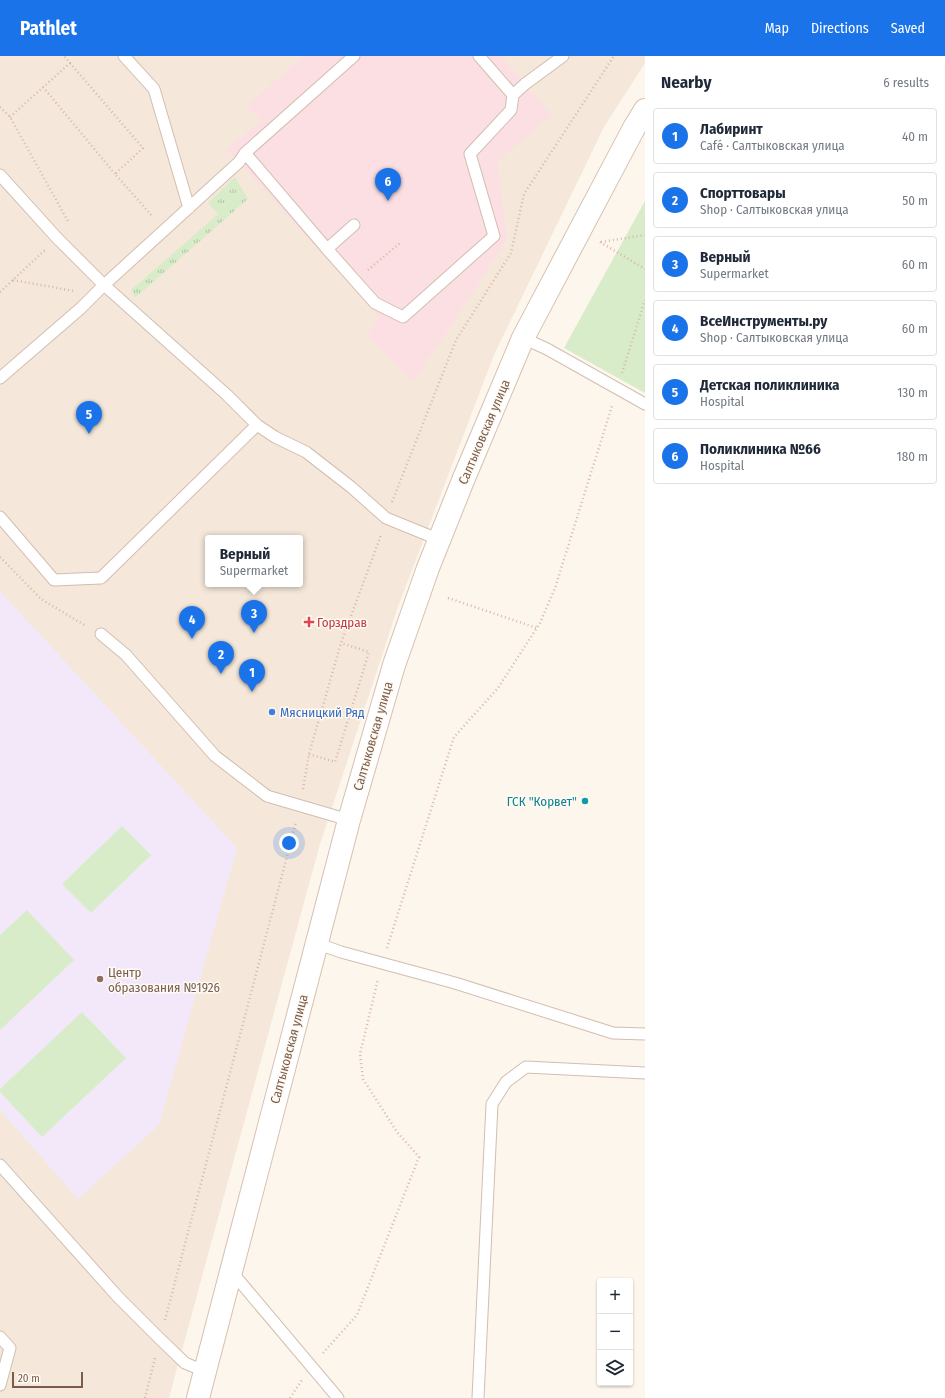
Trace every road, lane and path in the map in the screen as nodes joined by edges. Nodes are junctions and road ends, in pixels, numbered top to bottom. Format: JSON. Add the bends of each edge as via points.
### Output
{"nodes":[{"id":1,"x":64,"y":56,"type":"edge"},
{"id":2,"x":124,"y":56,"type":"edge"},
{"id":3,"x":354,"y":56,"type":"edge"},
{"id":4,"x":479,"y":56,"type":"edge"},
{"id":5,"x":563,"y":56,"type":"edge"},
{"id":6,"x":614,"y":56,"type":"edge"},
{"id":7,"x":70,"y":63,"type":"junction"},
{"id":8,"x":43,"y":88,"type":"junction"},
{"id":9,"x":513,"y":95,"type":"junction"},
{"id":10,"x":0,"y":107,"type":"edge"},
{"id":11,"x":645,"y":110,"type":"edge"},
{"id":12,"x":10,"y":117,"type":"junction"},
{"id":13,"x":245,"y":153,"type":"junction"},
{"id":14,"x":115,"y":174,"type":"junction"},
{"id":15,"x":0,"y":175,"type":"edge"},
{"id":16,"x":189,"y":208,"type":"junction"},
{"id":17,"x":70,"y":224,"type":"dead end"},
{"id":18,"x":354,"y":225,"type":"dead end"},
{"id":19,"x":165,"y":230,"type":"junction"},
{"id":20,"x":645,"y":235,"type":"edge"},
{"id":21,"x":58,"y":238,"type":"junction"},
{"id":22,"x":400,"y":243,"type":"dead end"},
{"id":23,"x":327,"y":248,"type":"junction"},
{"id":24,"x":645,"y":269,"type":"edge"},
{"id":25,"x":13,"y":280,"type":"junction"},
{"id":26,"x":355,"y":280,"type":"junction"},
{"id":27,"x":104,"y":285,"type":"junction"},
{"id":28,"x":0,"y":292,"type":"edge"},
{"id":29,"x":95,"y":295,"type":"junction"},
{"id":30,"x":645,"y":300,"type":"edge"},
{"id":31,"x":523,"y":338,"type":"junction"},
{"id":32,"x":0,"y":378,"type":"edge"},
{"id":33,"x":617,"y":388,"type":"junction"},
{"id":34,"x":645,"y":404,"type":"edge"},
{"id":35,"x":257,"y":425,"type":"junction"},
{"id":36,"x":0,"y":516,"type":"edge"},
{"id":37,"x":386,"y":518,"type":"junction"},
{"id":38,"x":440,"y":540,"type":"junction"},
{"id":39,"x":0,"y":557,"type":"edge"},
{"id":40,"x":448,"y":598,"type":"dead end"},
{"id":41,"x":537,"y":628,"type":"junction"},
{"id":42,"x":101,"y":634,"type":"joint"},
{"id":43,"x":341,"y":643,"type":"junction"},
{"id":44,"x":309,"y":754,"type":"junction"},
{"id":45,"x":300,"y":806,"type":"junction"},
{"id":46,"x":349,"y":820,"type":"junction"},
{"id":47,"x":316,"y":943,"type":"junction"},
{"id":48,"x":382,"y":963,"type":"junction"},
{"id":49,"x":645,"y":1034,"type":"edge"},
{"id":50,"x":645,"y":1073,"type":"edge"},
{"id":51,"x":0,"y":1165,"type":"edge"},
{"id":52,"x":231,"y":1271,"type":"junction"},
{"id":53,"x":0,"y":1337,"type":"edge"},
{"id":54,"x":160,"y":1339,"type":"junction"},
{"id":55,"x":311,"y":1366,"type":"junction"},
{"id":56,"x":204,"y":1371,"type":"junction"},
{"id":57,"x":0,"y":1385,"type":"edge"},
{"id":58,"x":145,"y":1398,"type":"edge"},
{"id":59,"x":198,"y":1398,"type":"edge"},
{"id":60,"x":290,"y":1398,"type":"edge"},
{"id":61,"x":338,"y":1398,"type":"edge"},
{"id":62,"x":478,"y":1398,"type":"edge"}],
"edges":[{"from":1,"to":7,"type":"path"},
{"from":2,"to":16,"type":"lane","via":[[154,89]]},
{"from":3,"to":13,"type":"lane"},
{"from":4,"to":9,"type":"lane"},
{"from":5,"to":9,"type":"lane"},
{"from":6,"to":37,"type":"path","via":[[524,194],[511,253],[456,340]]},
{"from":7,"to":8,"type":"path"},
{"from":7,"to":14,"type":"path","via":[[143,148]]},
{"from":8,"to":12,"type":"path"},
{"from":8,"to":14,"type":"path"},
{"from":9,"to":26,"type":"lane","via":[[511,110],[470,154],[494,236],[403,317],[375,303]]},
{"from":10,"to":12,"type":"path"},
{"from":11,"to":31,"type":"street","name":"Салтыковская улица"},
{"from":12,"to":17,"type":"path"},
{"from":13,"to":16,"type":"lane","via":[[239,162]]},
{"from":13,"to":23,"type":"lane"},
{"from":14,"to":19,"type":"path"},
{"from":15,"to":21,"type":"lane"},
{"from":16,"to":19,"type":"lane"},
{"from":18,"to":23,"type":"lane"},
{"from":19,"to":27,"type":"lane"},
{"from":20,"to":24,"type":"path","via":[[600,242]]},
{"from":21,"to":25,"type":"path"},
{"from":21,"to":27,"type":"lane"},
{"from":22,"to":26,"type":"path"},
{"from":23,"to":26,"type":"lane"},
{"from":25,"to":28,"type":"path"},
{"from":25,"to":29,"type":"path"},
{"from":27,"to":29,"type":"lane"},
{"from":27,"to":35,"type":"lane"},
{"from":29,"to":32,"type":"lane"},
{"from":30,"to":33,"type":"path"},
{"from":31,"to":33,"type":"lane"},
{"from":31,"to":38,"type":"street","name":"Салтыковская улица"},
{"from":33,"to":34,"type":"lane"},
{"from":33,"to":41,"type":"path","via":[[555,588]]},
{"from":35,"to":36,"type":"lane","via":[[101,578],[54,580]]},
{"from":35,"to":37,"type":"lane","via":[[275,438],[306,452]]},
{"from":37,"to":38,"type":"lane"},
{"from":37,"to":43,"type":"path"},
{"from":38,"to":46,"type":"street","name":"Салтыковская улица","via":[[394,665]]},
{"from":39,"to":42,"type":"path","via":[[41,599]]},
{"from":40,"to":41,"type":"path"},
{"from":41,"to":48,"type":"path","via":[[498,688],[454,737]]},
{"from":42,"to":45,"type":"lane","via":[[126,656],[215,756],[267,796]]},
{"from":43,"to":44,"type":"path"},
{"from":43,"to":44,"type":"path","via":[[369,652],[335,762]]},
{"from":44,"to":45,"type":"path"},
{"from":45,"to":46,"type":"lane"},
{"from":45,"to":54,"type":"path"},
{"from":46,"to":47,"type":"street","name":"Салтыковская улица"},
{"from":47,"to":48,"type":"lane"},
{"from":47,"to":52,"type":"street","name":"Салтыковская улица"},
{"from":48,"to":49,"type":"lane","via":[[613,1033]]},
{"from":48,"to":55,"type":"path","via":[[360,1054],[363,1079],[397,1132],[419,1157],[357,1315]]},
{"from":50,"to":62,"type":"lane","via":[[526,1067],[506,1082],[492,1104]]},
{"from":51,"to":54,"type":"lane","via":[[118,1297]]},
{"from":52,"to":55,"type":"lane"},
{"from":52,"to":56,"type":"street","name":"Салтыковская улица"},
{"from":53,"to":57,"type":"lane","via":[[10,1348]]},
{"from":54,"to":56,"type":"lane","via":[[185,1363]]},
{"from":54,"to":58,"type":"path"},
{"from":55,"to":60,"type":"path"},
{"from":55,"to":61,"type":"lane"},
{"from":56,"to":59,"type":"street","name":"Салтыковская улица"}]}
